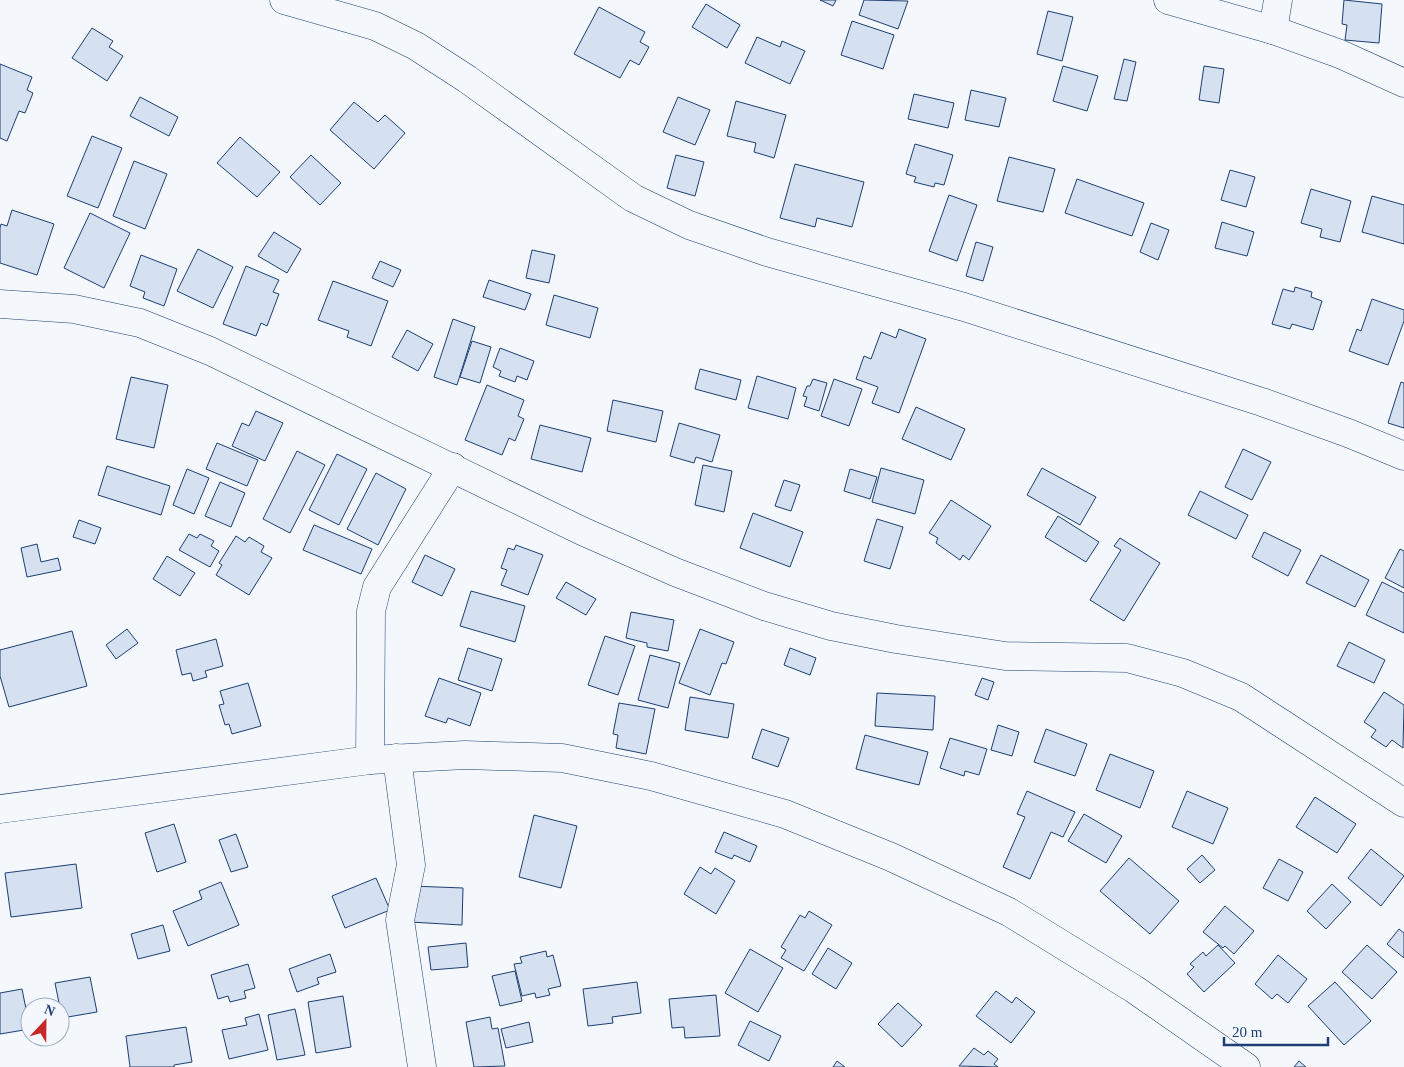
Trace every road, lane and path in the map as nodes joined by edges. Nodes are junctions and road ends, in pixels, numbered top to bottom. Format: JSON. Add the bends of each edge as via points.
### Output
{"nodes":[{"id":1,"x":284,"y":0,"type":"edge"},
{"id":2,"x":1168,"y":0,"type":"edge"},
{"id":3,"x":1278,"y":0,"type":"edge"},
{"id":4,"x":1273,"y":30,"type":"junction"},
{"id":5,"x":1404,"y":83,"type":"edge"},
{"id":6,"x":0,"y":304,"type":"edge"},
{"id":7,"x":1404,"y":456,"type":"edge"},
{"id":8,"x":453,"y":467,"type":"junction"},
{"id":9,"x":398,"y":758,"type":"junction"},
{"id":10,"x":370,"y":760,"type":"junction"},
{"id":11,"x":1404,"y":803,"type":"edge"},
{"id":12,"x":0,"y":809,"type":"edge"},
{"id":13,"x":422,"y":1067,"type":"edge"},
{"id":14,"x":1246,"y":1067,"type":"edge"}],
"edges":[{"from":1,"to":7,"type":"street","via":[[375,26],[416,46],[634,198],[689,225],[767,252],[964,307],[1262,402]]},
{"from":2,"to":4,"type":"street"},
{"from":3,"to":4,"type":"street"},
{"from":4,"to":5,"type":"street","via":[[1340,54]]},
{"from":6,"to":8,"type":"street","via":[[74,309],[140,323],[210,351]]},
{"from":8,"to":10,"type":"street","via":[[377,587],[371,611]]},
{"from":8,"to":11,"type":"street","via":[[582,531],[675,572],[764,606],[831,626],[1005,656],[1127,658],[1183,673],[1241,697]]},
{"from":9,"to":10,"type":"street"},
{"from":9,"to":13,"type":"street","via":[[411,865],[400,920]]},
{"from":9,"to":14,"type":"street","via":[[465,755],[562,758],[651,776],[785,814],[890,857],[1009,912],[1134,989]]},
{"from":10,"to":12,"type":"street"}]}
